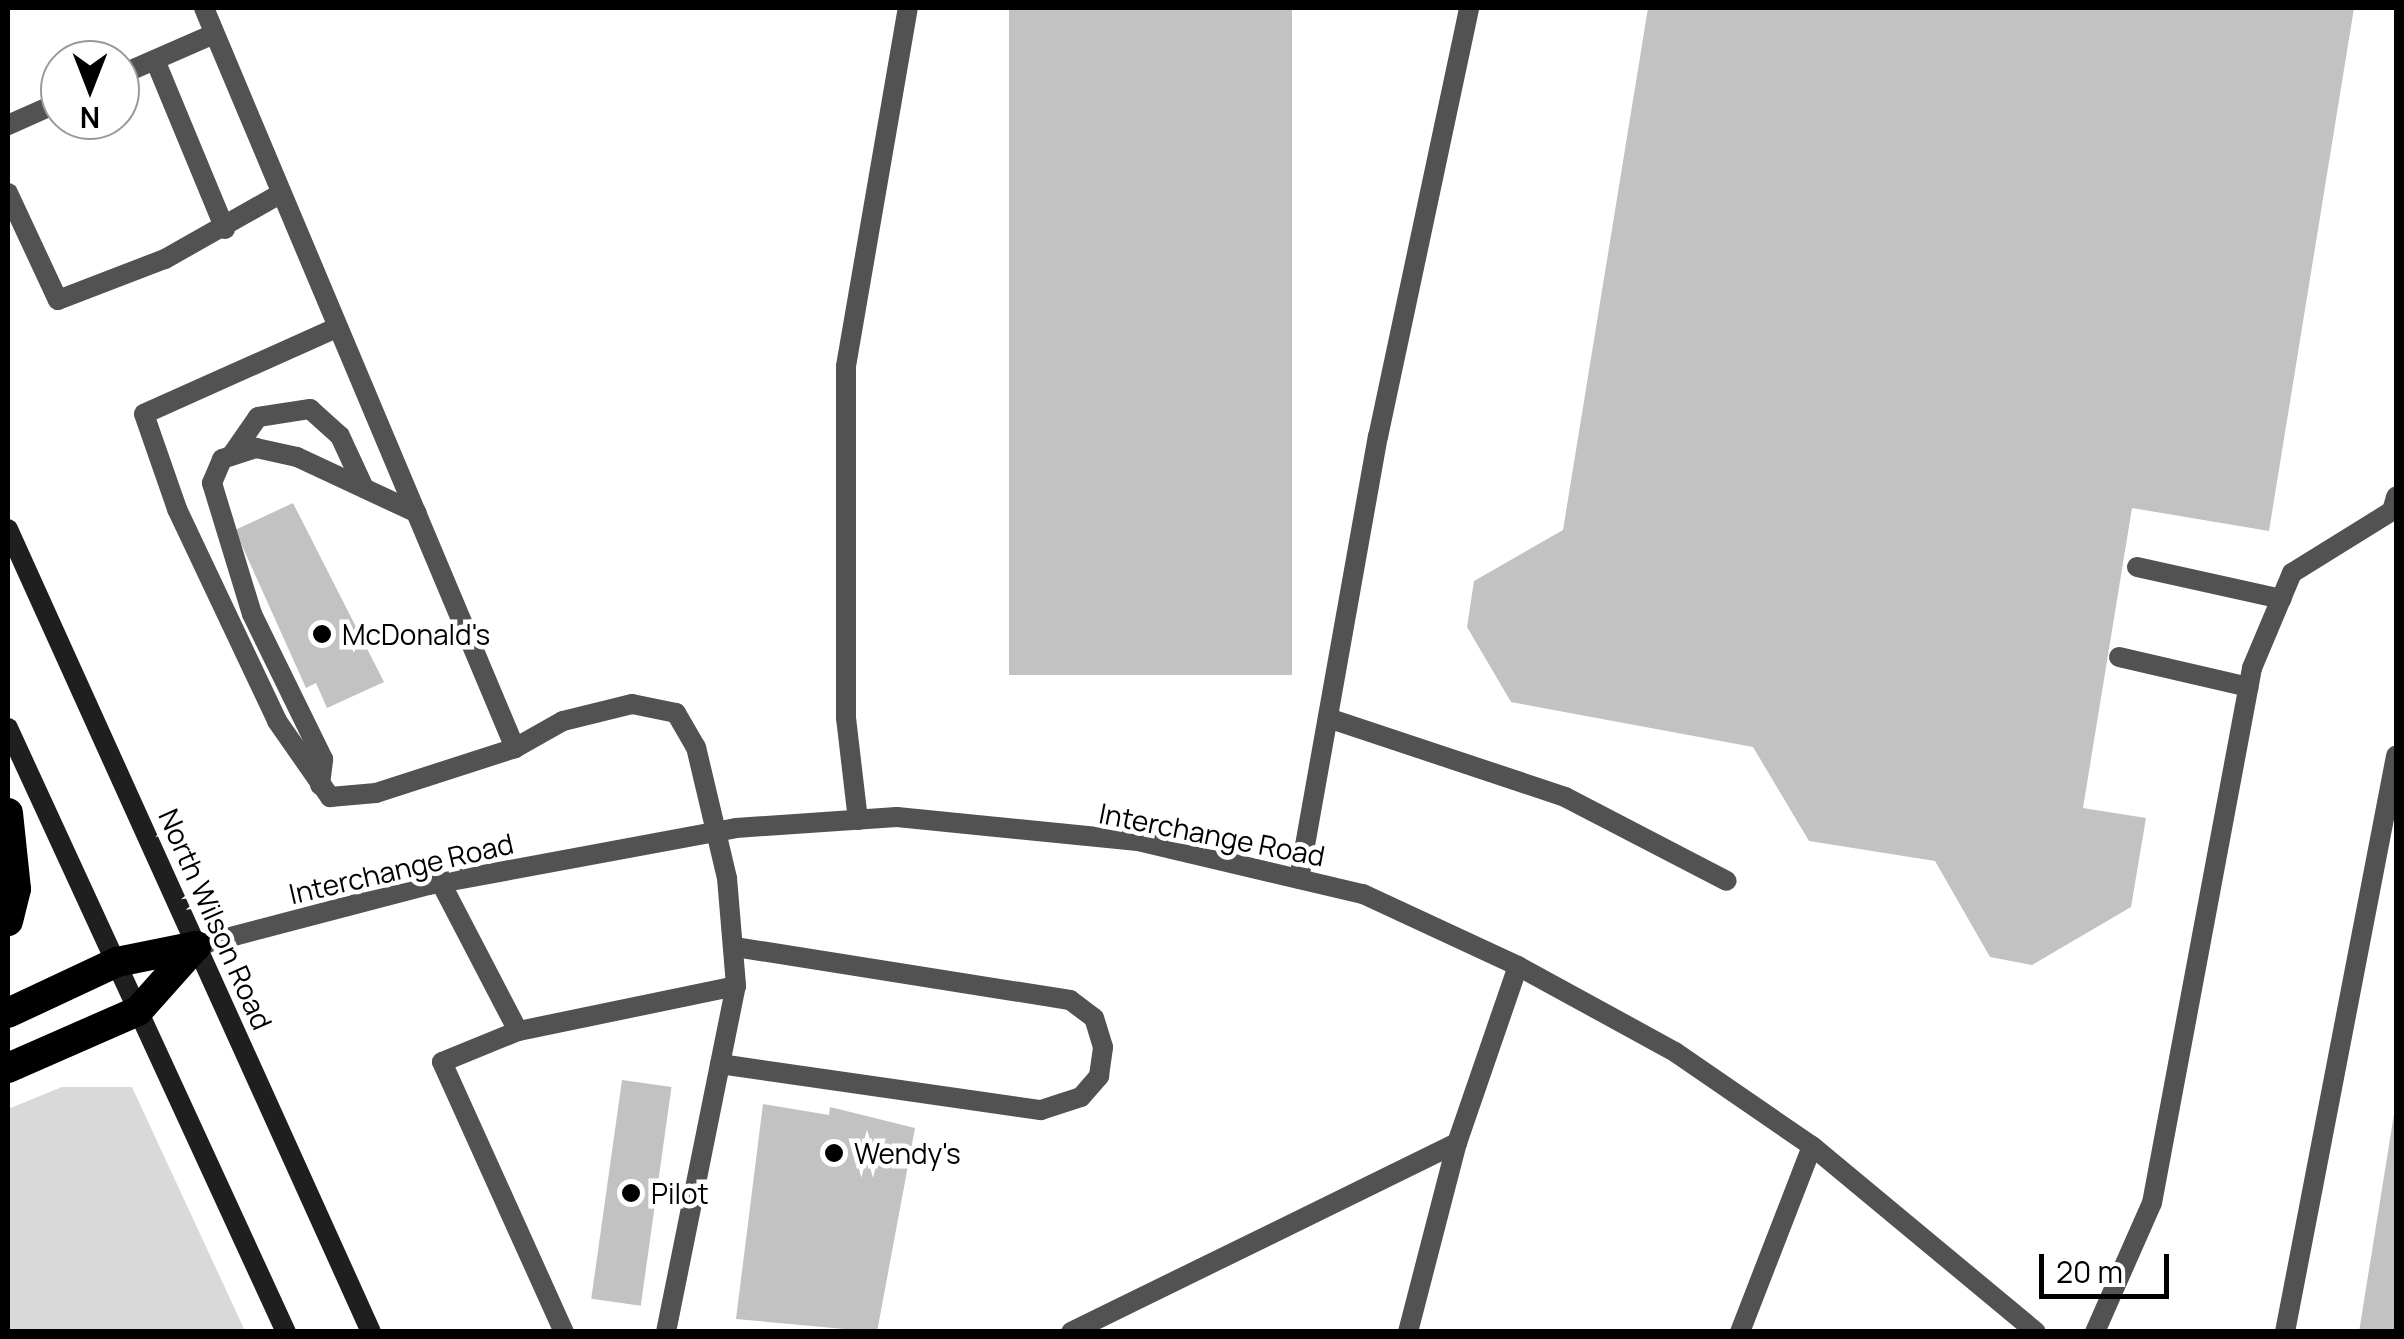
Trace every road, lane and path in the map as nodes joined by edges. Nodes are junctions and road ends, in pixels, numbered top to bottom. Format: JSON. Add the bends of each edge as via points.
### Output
{"nodes":[{"id":1,"x":204,"y":8,"type":"edge"},
{"id":2,"x":908,"y":8,"type":"edge"},
{"id":3,"x":1469,"y":8,"type":"edge"},
{"id":4,"x":214,"y":34,"type":"junction"},
{"id":5,"x":155,"y":60,"type":"junction"},
{"id":6,"x":140,"y":67,"type":"edge"},
{"id":7,"x":40,"y":111,"type":"edge"},
{"id":8,"x":8,"y":126,"type":"edge"},
{"id":9,"x":8,"y":193,"type":"edge"},
{"id":10,"x":278,"y":195,"type":"junction"},
{"id":11,"x":226,"y":228,"type":"junction"},
{"id":12,"x":336,"y":328,"type":"junction"},
{"id":13,"x":231,"y":456,"type":"junction"},
{"id":14,"x":364,"y":488,"type":"junction"},
{"id":15,"x":2396,"y":497,"type":"edge"},
{"id":16,"x":417,"y":514,"type":"junction"},
{"id":17,"x":8,"y":530,"type":"edge"},
{"id":18,"x":2137,"y":567,"type":"dead end"},
{"id":19,"x":2281,"y":599,"type":"junction"},
{"id":20,"x":2119,"y":657,"type":"dead end"},
{"id":21,"x":2249,"y":687,"type":"junction"},
{"id":22,"x":1328,"y":718,"type":"junction"},
{"id":23,"x":8,"y":728,"type":"edge"},
{"id":24,"x":515,"y":748,"type":"junction"},
{"id":25,"x":2396,"y":756,"type":"edge"},
{"id":26,"x":320,"y":784,"type":"junction"},
{"id":27,"x":8,"y":812,"type":"edge"},
{"id":28,"x":858,"y":820,"type":"junction"},
{"id":29,"x":715,"y":831,"type":"junction"},
{"id":30,"x":1300,"y":878,"type":"junction"},
{"id":31,"x":1727,"y":882,"type":"dead end"},
{"id":32,"x":441,"y":883,"type":"junction"},
{"id":33,"x":8,"y":921,"type":"edge"},
{"id":34,"x":196,"y":946,"type":"junction"},
{"id":35,"x":734,"y":948,"type":"junction"},
{"id":36,"x":117,"y":962,"type":"junction"},
{"id":37,"x":1518,"y":966,"type":"junction"},
{"id":38,"x":736,"y":986,"type":"junction"},
{"id":39,"x":138,"y":1011,"type":"junction"},
{"id":40,"x":8,"y":1013,"type":"edge"},
{"id":41,"x":518,"y":1031,"type":"junction"},
{"id":42,"x":720,"y":1064,"type":"junction"},
{"id":43,"x":8,"y":1068,"type":"edge"},
{"id":44,"x":1457,"y":1143,"type":"junction"},
{"id":45,"x":1812,"y":1146,"type":"junction"},
{"id":46,"x":286,"y":1332,"type":"edge"},
{"id":47,"x":371,"y":1332,"type":"edge"},
{"id":48,"x":564,"y":1332,"type":"edge"},
{"id":49,"x":666,"y":1332,"type":"edge"},
{"id":50,"x":1071,"y":1332,"type":"edge"},
{"id":51,"x":1408,"y":1332,"type":"edge"},
{"id":52,"x":1740,"y":1332,"type":"edge"},
{"id":53,"x":2036,"y":1332,"type":"edge"},
{"id":54,"x":2095,"y":1332,"type":"edge"},
{"id":55,"x":2285,"y":1332,"type":"edge"}],
"edges":[{"from":1,"to":4,"type":"street"},
{"from":2,"to":28,"type":"street","via":[[846,366],[845,699]]},
{"from":3,"to":22,"type":"street"},
{"from":4,"to":5,"type":"street"},
{"from":4,"to":10,"type":"street"},
{"from":5,"to":6,"type":"street"},
{"from":5,"to":11,"type":"street"},
{"from":7,"to":8,"type":"street"},
{"from":9,"to":11,"type":"street","via":[[58,300]]},
{"from":10,"to":11,"type":"street"},
{"from":10,"to":12,"type":"street"},
{"from":12,"to":16,"type":"street"},
{"from":12,"to":26,"type":"street","via":[[144,414],[210,580],[277,721]]},
{"from":13,"to":14,"type":"street","via":[[256,448],[296,457]]},
{"from":13,"to":14,"type":"street","via":[[258,416],[310,409],[340,436]]},
{"from":13,"to":26,"type":"street","via":[[212,482],[214,508],[252,614],[322,760]]},
{"from":14,"to":16,"type":"street"},
{"from":15,"to":19,"type":"street","via":[[2392,511],[2314,553]]},
{"from":16,"to":24,"type":"street"},
{"from":17,"to":34,"type":"main road","name":"North Wilson Road"},
{"from":18,"to":19,"type":"street"},
{"from":19,"to":21,"type":"street"},
{"from":20,"to":21,"type":"street"},
{"from":21,"to":54,"type":"street","via":[[2152,1203]]},
{"from":22,"to":30,"type":"street"},
{"from":22,"to":31,"type":"street","via":[[1566,798]]},
{"from":23,"to":36,"type":"main road"},
{"from":24,"to":26,"type":"street","via":[[376,793],[330,797]]},
{"from":24,"to":29,"type":"street","via":[[562,721],[632,704],[676,713],[696,746]]},
{"from":25,"to":55,"type":"street"},
{"from":27,"to":33,"type":"highway","via":[[16,888]]},
{"from":28,"to":29,"type":"street","name":"Interchange Road"},
{"from":28,"to":30,"type":"street","name":"Interchange Road","via":[[1138,841]]},
{"from":29,"to":32,"type":"street","name":"Interchange Road"},
{"from":29,"to":35,"type":"street"},
{"from":30,"to":37,"type":"street","name":"Interchange Road","via":[[1363,894]]},
{"from":32,"to":34,"type":"street","name":"Interchange Road"},
{"from":32,"to":41,"type":"street"},
{"from":34,"to":36,"type":"highway"},
{"from":34,"to":39,"type":"highway"},
{"from":34,"to":47,"type":"main road","name":"North Wilson Road"},
{"from":35,"to":38,"type":"street"},
{"from":35,"to":42,"type":"street","via":[[1070,1000],[1094,1018],[1104,1047],[1098,1076],[1081,1097],[1040,1110]]},
{"from":36,"to":39,"type":"main road"},
{"from":36,"to":40,"type":"highway"},
{"from":37,"to":44,"type":"street"},
{"from":37,"to":45,"type":"street","name":"Interchange Road","via":[[1675,1052]]},
{"from":38,"to":41,"type":"street"},
{"from":38,"to":42,"type":"street"},
{"from":39,"to":43,"type":"highway"},
{"from":39,"to":46,"type":"main road"},
{"from":41,"to":48,"type":"street","via":[[442,1062]]},
{"from":42,"to":49,"type":"street"},
{"from":44,"to":50,"type":"street"},
{"from":44,"to":51,"type":"street"},
{"from":45,"to":52,"type":"street"},
{"from":45,"to":53,"type":"street","name":"Interchange Road"}]}
